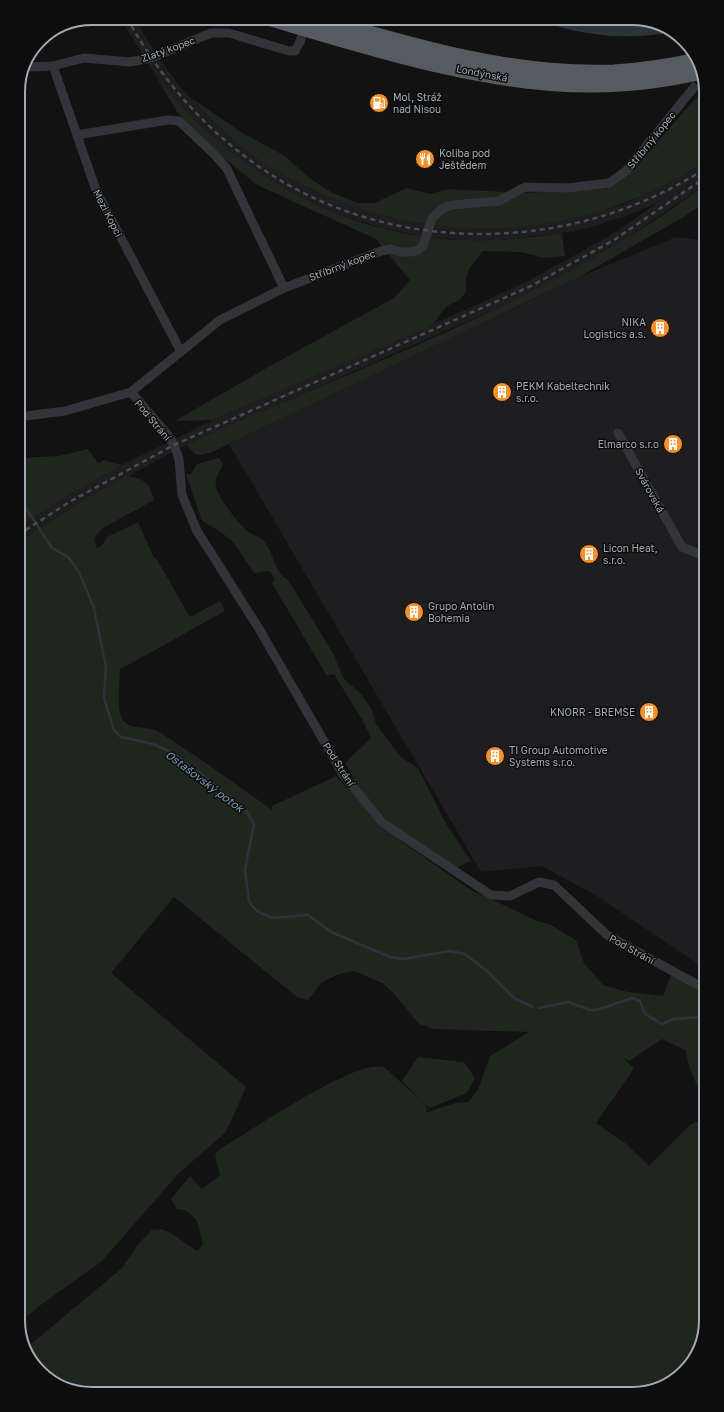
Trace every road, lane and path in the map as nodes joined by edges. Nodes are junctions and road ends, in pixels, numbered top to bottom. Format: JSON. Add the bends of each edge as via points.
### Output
{"nodes":[{"id":1,"x":294,"y":25,"type":"edge"},
{"id":2,"x":343,"y":25,"type":"edge"},
{"id":3,"x":300,"y":42,"type":"dead end"},
{"id":4,"x":691,"y":61,"type":"edge"},
{"id":5,"x":53,"y":66,"type":"junction"},
{"id":6,"x":30,"y":68,"type":"edge"},
{"id":7,"x":696,"y":73,"type":"edge"},
{"id":8,"x":691,"y":91,"type":"tunnel mouth"},
{"id":9,"x":77,"y":134,"type":"junction"},
{"id":10,"x":284,"y":288,"type":"junction"},
{"id":11,"x":181,"y":352,"type":"junction"},
{"id":12,"x":131,"y":392,"type":"junction"},
{"id":13,"x":25,"y":416,"type":"edge"},
{"id":14,"x":618,"y":433,"type":"dead end"},
{"id":15,"x":699,"y":552,"type":"edge"},
{"id":16,"x":699,"y":985,"type":"edge"}],
"edges":[{"from":1,"to":7,"type":"highway","name":"Londýnská","via":[[437,64],[527,81],[594,85],[665,80]]},
{"from":2,"to":4,"type":"highway","name":"Londýnská","via":[[451,54],[532,68],[614,72]]},
{"from":3,"to":5,"type":"street","name":"Zlatý kopec","via":[[295,51],[289,51],[229,33],[211,33],[151,58],[130,62],[84,58]]},
{"from":5,"to":6,"type":"street","name":"Zlatý kopec"},
{"from":5,"to":9,"type":"street","name":"Mezi Kopci"},
{"from":8,"to":10,"type":"street","name":"Stříbrný kopec","via":[[626,170],[609,183],[567,188],[525,187],[499,201],[452,205],[443,208],[432,218],[423,246],[418,250],[381,251]]},
{"from":9,"to":10,"type":"street","via":[[168,120],[179,121],[227,169]]},
{"from":9,"to":11,"type":"street","name":"Mezi Kopci","via":[[96,190]]},
{"from":10,"to":11,"type":"street","name":"Stříbrný kopec","via":[[220,320]]},
{"from":11,"to":12,"type":"street","name":"Stříbrný kopec"},
{"from":12,"to":13,"type":"street","name":"Stříbrný kopec","via":[[65,411]]},
{"from":12,"to":16,"type":"street","name":"Pod Strání","via":[[174,445],[179,459],[182,494],[197,531],[258,627],[344,776],[383,823],[491,895],[510,896],[539,882],[554,885],[607,935]]},
{"from":14,"to":15,"type":"street","name":"Svárovská","via":[[682,547]]}]}
